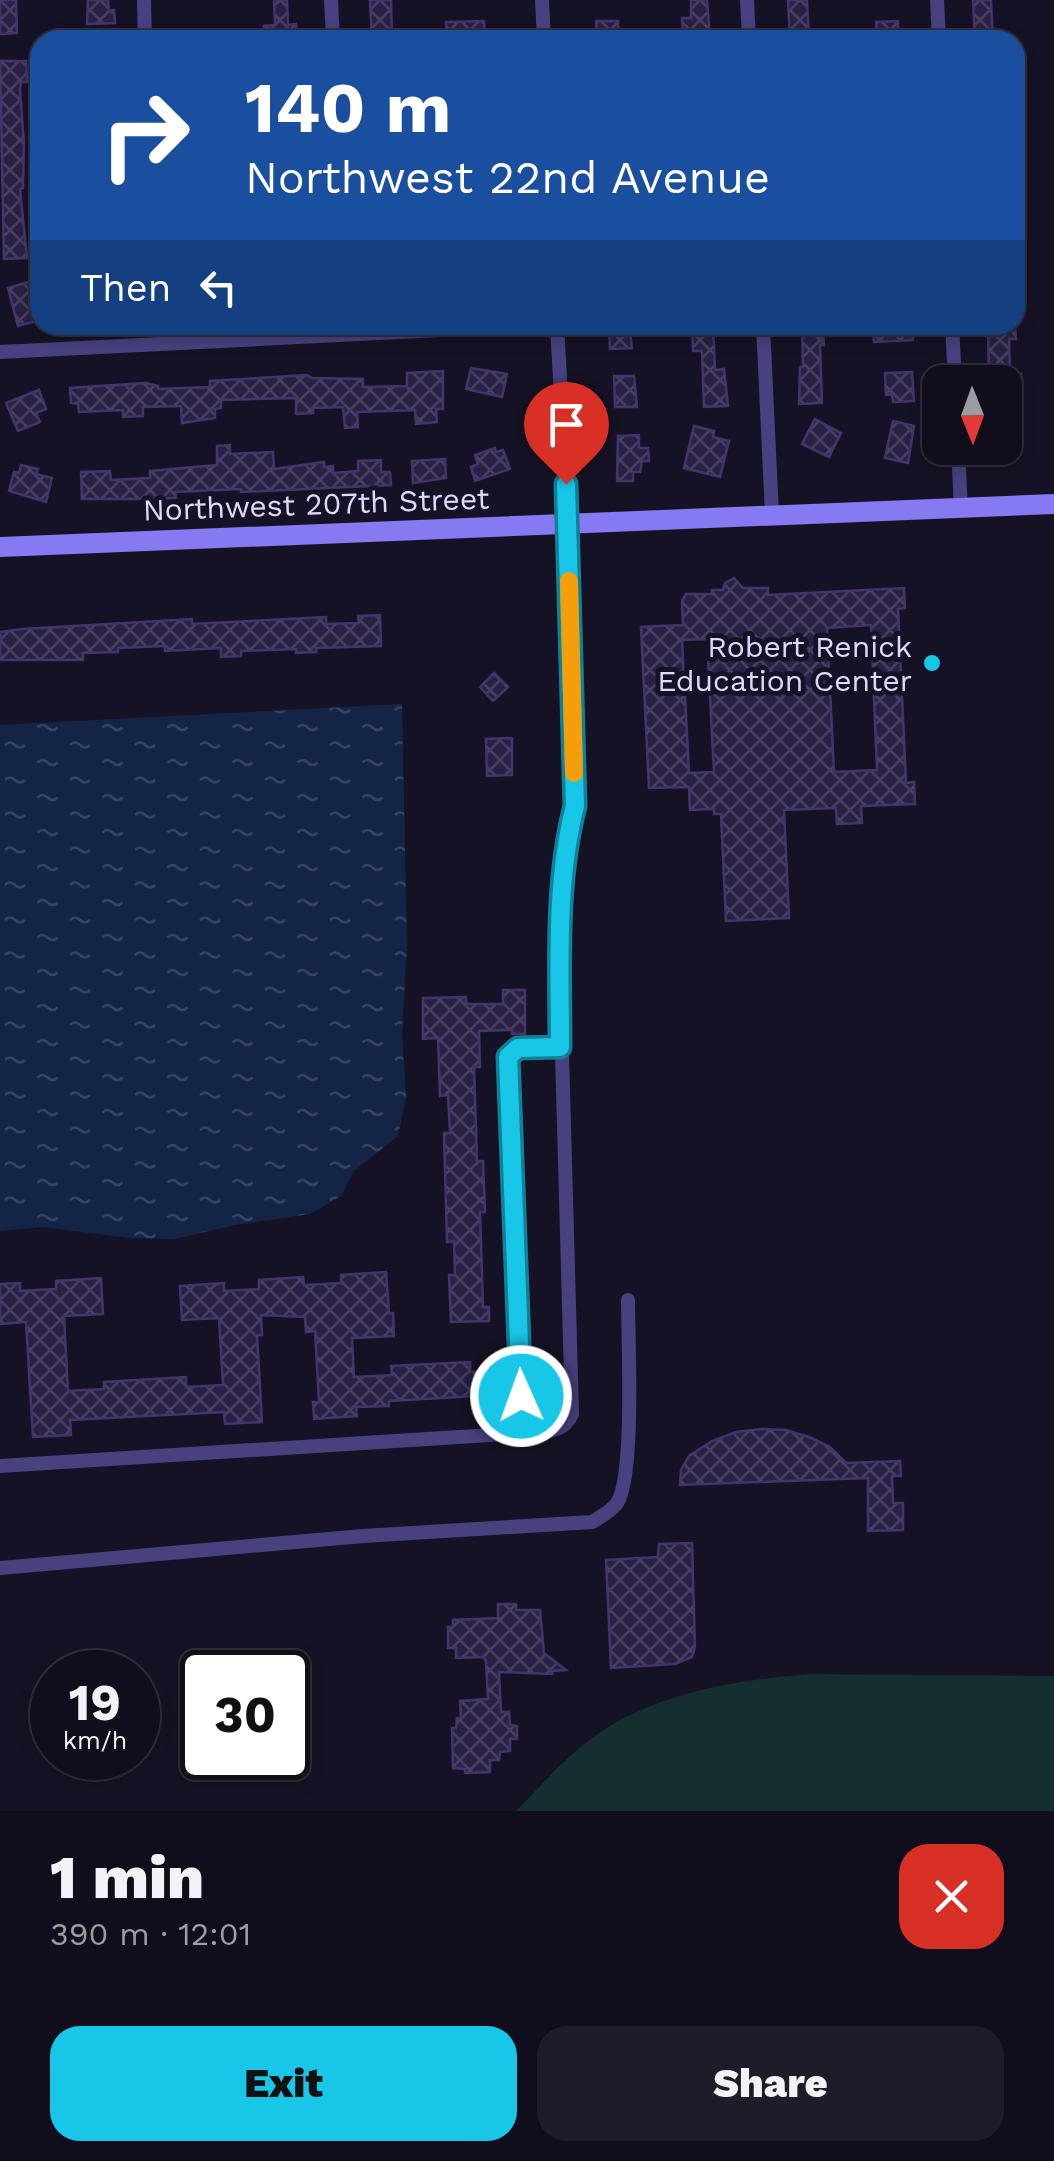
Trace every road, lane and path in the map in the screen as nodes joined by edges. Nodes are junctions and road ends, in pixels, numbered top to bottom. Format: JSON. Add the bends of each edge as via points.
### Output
{"nodes":[{"id":1,"x":144,"y":0,"type":"edge"},
{"id":2,"x":331,"y":0,"type":"edge"},
{"id":3,"x":542,"y":0,"type":"edge"},
{"id":4,"x":747,"y":0,"type":"edge"},
{"id":5,"x":937,"y":0,"type":"edge"},
{"id":6,"x":145,"y":30,"type":"edge"},
{"id":7,"x":332,"y":30,"type":"edge"},
{"id":8,"x":544,"y":30,"type":"edge"},
{"id":9,"x":748,"y":30,"type":"edge"},
{"id":10,"x":938,"y":30,"type":"edge"},
{"id":11,"x":158,"y":335,"type":"edge"},
{"id":12,"x":279,"y":335,"type":"edge"},
{"id":13,"x":558,"y":335,"type":"edge"},
{"id":14,"x":763,"y":335,"type":"edge"},
{"id":15,"x":953,"y":335,"type":"edge"},
{"id":16,"x":158,"y":344,"type":"junction"},
{"id":17,"x":0,"y":352,"type":"edge"},
{"id":18,"x":954,"y":365,"type":"edge"},
{"id":19,"x":959,"y":465,"type":"edge"},
{"id":20,"x":1054,"y":504,"type":"edge"},
{"id":21,"x":960,"y":510,"type":"junction"},
{"id":22,"x":772,"y":516,"type":"junction"},
{"id":23,"x":568,"y":524,"type":"junction"},
{"id":24,"x":0,"y":547,"type":"edge"},
{"id":25,"x":560,"y":1047,"type":"junction"},
{"id":26,"x":628,"y":1300,"type":"dead end"},
{"id":27,"x":522,"y":1433,"type":"junction"},
{"id":28,"x":0,"y":1466,"type":"edge"},
{"id":29,"x":0,"y":1568,"type":"edge"}],
"edges":[{"from":1,"to":6,"type":"street"},
{"from":2,"to":7,"type":"street"},
{"from":3,"to":8,"type":"street"},
{"from":4,"to":9,"type":"street"},
{"from":5,"to":10,"type":"street"},
{"from":11,"to":16,"type":"street"},
{"from":12,"to":16,"type":"street"},
{"from":13,"to":23,"type":"street"},
{"from":14,"to":22,"type":"street"},
{"from":15,"to":18,"type":"street"},
{"from":16,"to":17,"type":"street"},
{"from":19,"to":21,"type":"street"},
{"from":20,"to":21,"type":"street","name":"Northwest 207th Street"},
{"from":21,"to":22,"type":"street","name":"Northwest 207th Street"},
{"from":22,"to":23,"type":"street","name":"Northwest 207th Street"},
{"from":23,"to":24,"type":"street","name":"Northwest 207th Street"},
{"from":23,"to":25,"type":"street","via":[[575,806],[559,945]]},
{"from":25,"to":27,"type":"street","via":[[572,1414],[558,1430]]},
{"from":25,"to":27,"type":"street","via":[[518,1048],[508,1057]]},
{"from":26,"to":29,"type":"street","via":[[622,1489],[616,1505],[592,1522]]},
{"from":27,"to":28,"type":"street"}]}
